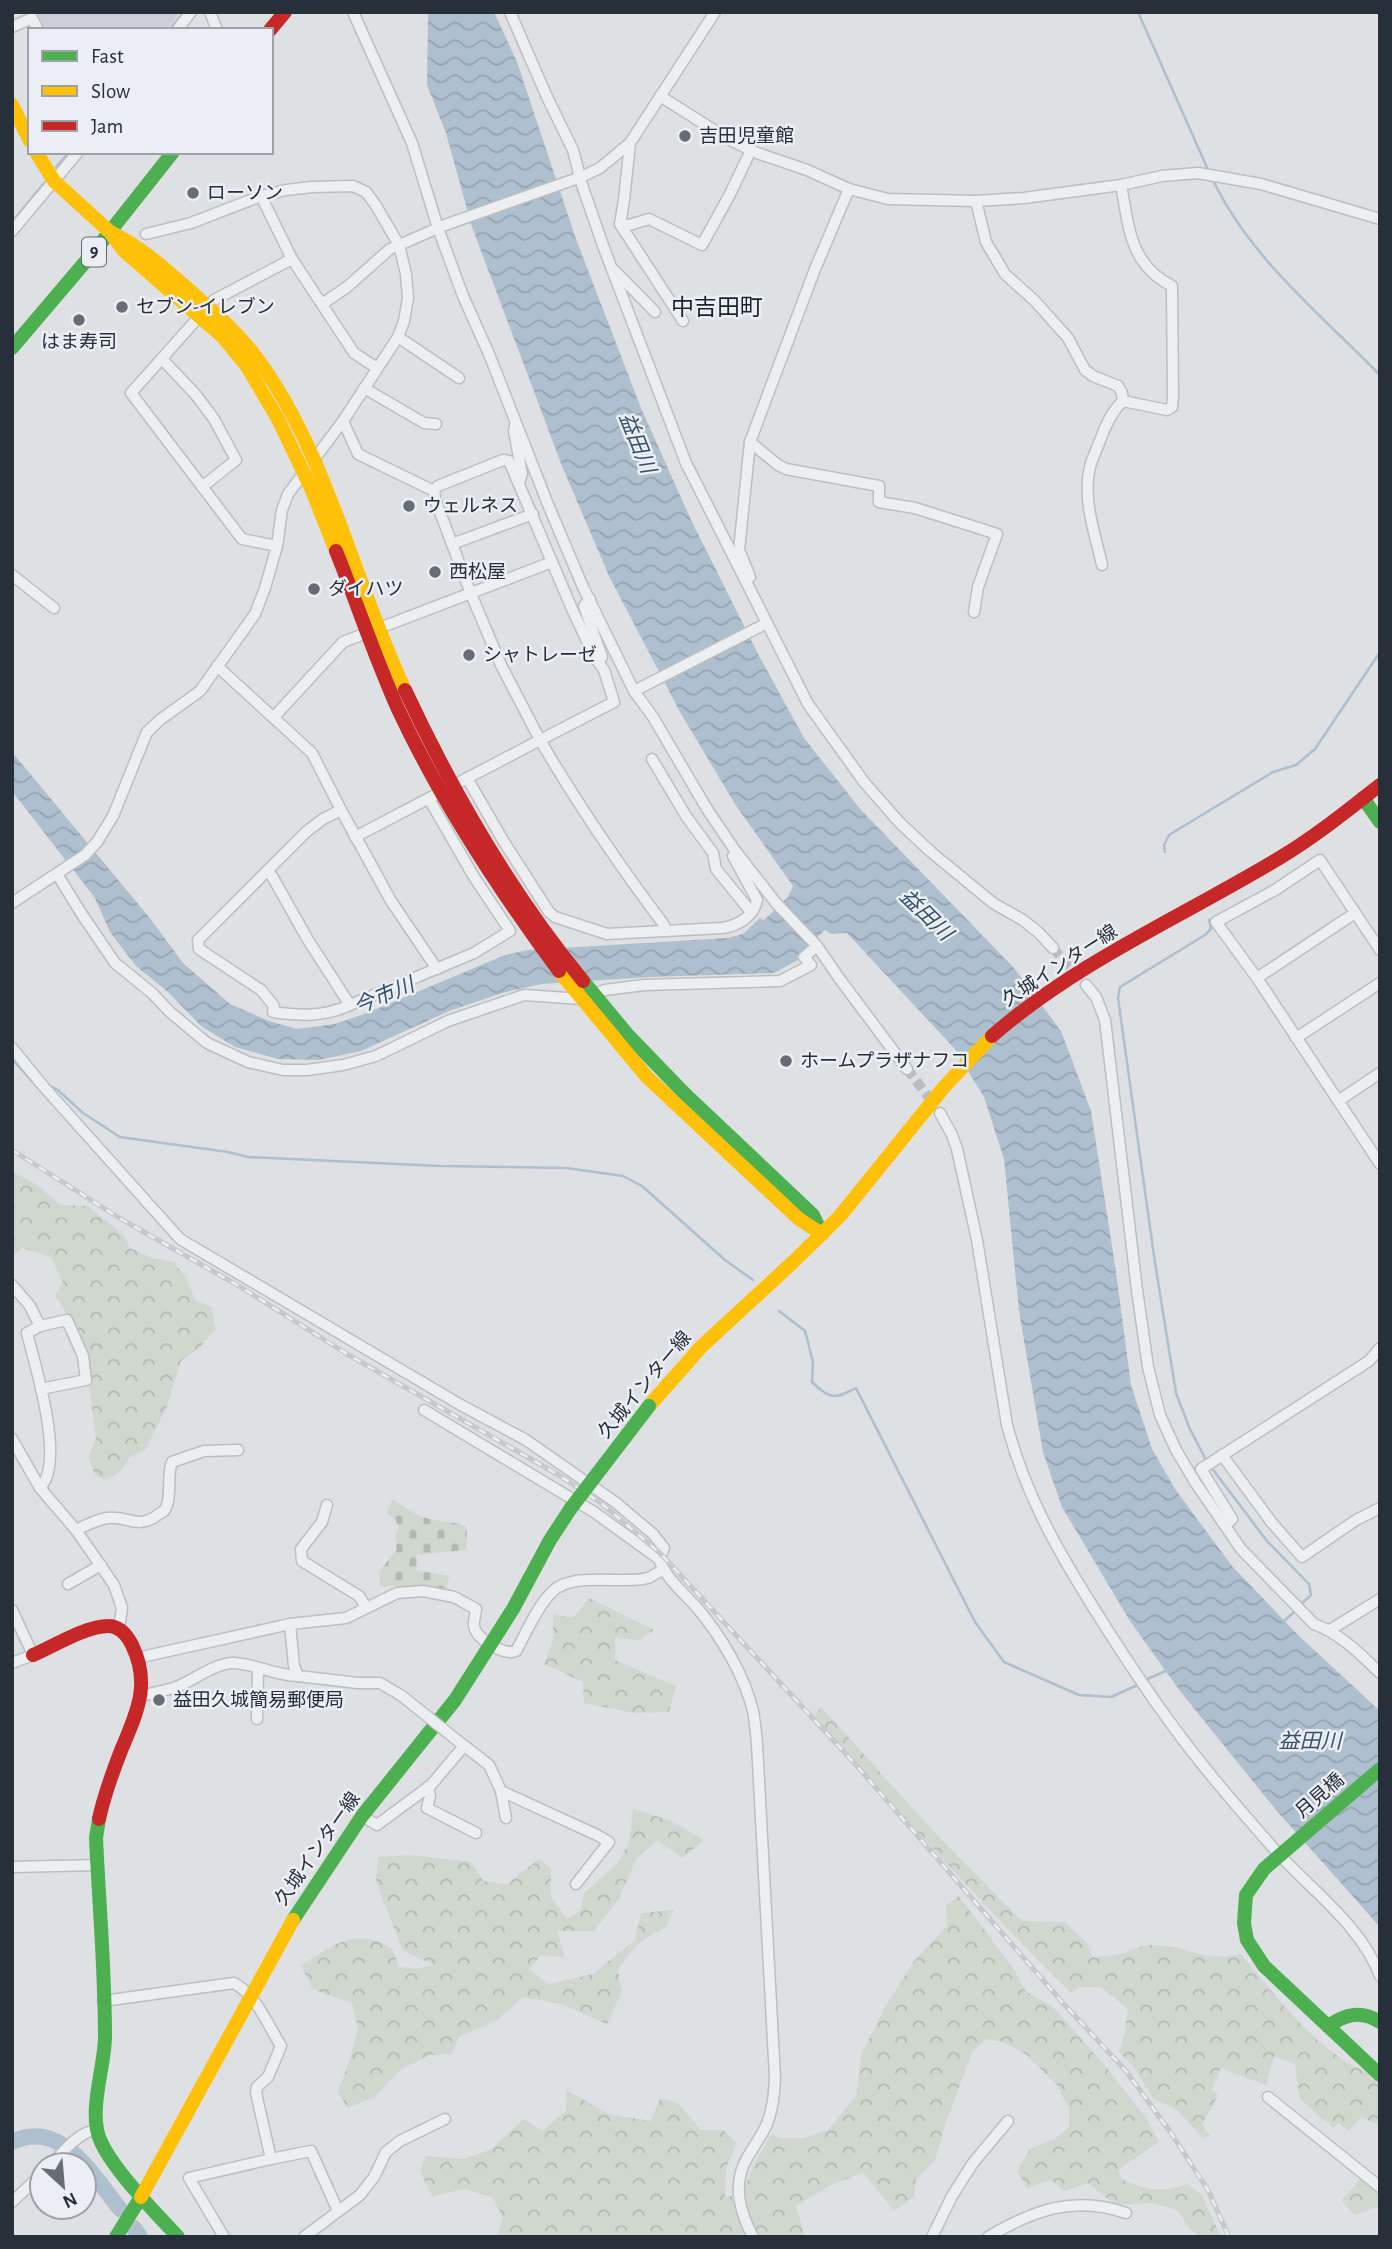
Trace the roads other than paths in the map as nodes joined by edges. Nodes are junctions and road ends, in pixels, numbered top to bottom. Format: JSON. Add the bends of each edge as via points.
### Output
{"nodes":[{"id":1,"x":191,"y":12,"type":"edge"},
{"id":2,"x":209,"y":12,"type":"edge"},
{"id":3,"x":285,"y":12,"type":"edge"},
{"id":4,"x":353,"y":12,"type":"edge"},
{"id":5,"x":510,"y":12,"type":"edge"},
{"id":6,"x":715,"y":12,"type":"edge"},
{"id":7,"x":12,"y":27,"type":"edge"},
{"id":8,"x":37,"y":28,"type":"edge"},
{"id":9,"x":179,"y":28,"type":"edge"},
{"id":10,"x":216,"y":28,"type":"edge"},
{"id":11,"x":272,"y":28,"type":"edge"},
{"id":12,"x":660,"y":96,"type":"junction"},
{"id":13,"x":12,"y":105,"type":"edge"},
{"id":14,"x":28,"y":137,"type":"edge"},
{"id":15,"x":630,"y":143,"type":"junction"},
{"id":16,"x":751,"y":150,"type":"junction"},
{"id":17,"x":37,"y":154,"type":"edge"},
{"id":18,"x":76,"y":154,"type":"edge"},
{"id":19,"x":171,"y":154,"type":"edge"},
{"id":20,"x":577,"y":178,"type":"junction"},
{"id":21,"x":54,"y":181,"type":"junction"},
{"id":22,"x":1121,"y":185,"type":"junction"},
{"id":23,"x":849,"y":189,"type":"junction"},
{"id":24,"x":261,"y":196,"type":"junction"},
{"id":25,"x":976,"y":201,"type":"junction"},
{"id":26,"x":1380,"y":219,"type":"edge"},
{"id":27,"x":620,"y":224,"type":"junction"},
{"id":28,"x":442,"y":227,"type":"junction"},
{"id":29,"x":12,"y":231,"type":"edge"},
{"id":30,"x":110,"y":232,"type":"junction"},
{"id":31,"x":146,"y":234,"type":"dead end"},
{"id":32,"x":399,"y":245,"type":"junction"},
{"id":33,"x":292,"y":259,"type":"junction"},
{"id":34,"x":610,"y":265,"type":"junction"},
{"id":35,"x":321,"y":304,"type":"junction"},
{"id":36,"x":204,"y":311,"type":"junction"},
{"id":37,"x":654,"y":313,"type":"dead end"},
{"id":38,"x":683,"y":321,"type":"dead end"},
{"id":39,"x":398,"y":337,"type":"junction"},
{"id":40,"x":12,"y":348,"type":"edge"},
{"id":41,"x":162,"y":359,"type":"junction"},
{"id":42,"x":377,"y":368,"type":"junction"},
{"id":43,"x":459,"y":378,"type":"dead end"},
{"id":44,"x":364,"y":388,"type":"junction"},
{"id":45,"x":1123,"y":401,"type":"junction"},
{"id":46,"x":342,"y":421,"type":"junction"},
{"id":47,"x":516,"y":421,"type":"junction"},
{"id":48,"x":436,"y":424,"type":"dead end"},
{"id":49,"x":750,"y":442,"type":"junction"},
{"id":50,"x":308,"y":465,"type":"junction"},
{"id":51,"x":519,"y":482,"type":"junction"},
{"id":52,"x":202,"y":487,"type":"junction"},
{"id":53,"x":434,"y":490,"type":"junction"},
{"id":54,"x":533,"y":514,"type":"junction"},
{"id":55,"x":452,"y":544,"type":"junction"},
{"id":56,"x":277,"y":546,"type":"junction"},
{"id":57,"x":552,"y":562,"type":"junction"},
{"id":58,"x":1102,"y":565,"type":"dead end"},
{"id":59,"x":12,"y":575,"type":"edge"},
{"id":60,"x":471,"y":594,"type":"junction"},
{"id":61,"x":590,"y":599,"type":"junction"},
{"id":62,"x":756,"y":601,"type":"junction"},
{"id":63,"x":54,"y":608,"type":"dead end"},
{"id":64,"x":974,"y":612,"type":"dead end"},
{"id":65,"x":764,"y":624,"type":"junction"},
{"id":66,"x":373,"y":630,"type":"junction"},
{"id":67,"x":598,"y":662,"type":"junction"},
{"id":68,"x":217,"y":666,"type":"junction"},
{"id":69,"x":634,"y":691,"type":"junction"},
{"id":70,"x":274,"y":717,"type":"junction"},
{"id":71,"x":540,"y":740,"type":"junction"},
{"id":72,"x":652,"y":759,"type":"dead end"},
{"id":73,"x":467,"y":778,"type":"junction"},
{"id":74,"x":1380,"y":785,"type":"edge"},
{"id":75,"x":441,"y":792,"type":"junction"},
{"id":76,"x":1363,"y":798,"type":"junction"},
{"id":77,"x":341,"y":810,"type":"junction"},
{"id":78,"x":1380,"y":822,"type":"edge"},
{"id":79,"x":355,"y":837,"type":"junction"},
{"id":80,"x":734,"y":849,"type":"junction"},
{"id":81,"x":61,"y":871,"type":"junction"},
{"id":82,"x":267,"y":871,"type":"junction"},
{"id":83,"x":12,"y":903,"type":"edge"},
{"id":84,"x":751,"y":912,"type":"junction"},
{"id":85,"x":1355,"y":913,"type":"junction"},
{"id":86,"x":665,"y":931,"type":"junction"},
{"id":87,"x":817,"y":946,"type":"junction"},
{"id":88,"x":1053,"y":948,"type":"tunnel mouth"},
{"id":89,"x":1380,"y":950,"type":"edge"},
{"id":90,"x":437,"y":969,"type":"junction"},
{"id":91,"x":1257,"y":978,"type":"junction"},
{"id":92,"x":1380,"y":983,"type":"edge"},
{"id":93,"x":1086,"y":985,"type":"tunnel mouth"},
{"id":94,"x":585,"y":994,"type":"junction"},
{"id":95,"x":351,"y":1004,"type":"junction"},
{"id":96,"x":1296,"y":1038,"type":"junction"},
{"id":97,"x":12,"y":1048,"type":"edge"},
{"id":98,"x":907,"y":1069,"type":"tunnel mouth"},
{"id":99,"x":1380,"y":1073,"type":"edge"},
{"id":100,"x":1338,"y":1101,"type":"junction"},
{"id":101,"x":940,"y":1114,"type":"tunnel mouth"},
{"id":102,"x":1379,"y":1163,"type":"edge"},
{"id":103,"x":821,"y":1234,"type":"junction"},
{"id":104,"x":12,"y":1285,"type":"edge"},
{"id":105,"x":40,"y":1326,"type":"junction"},
{"id":106,"x":1380,"y":1348,"type":"edge"},
{"id":107,"x":41,"y":1389,"type":"junction"},
{"id":108,"x":425,"y":1410,"type":"dead end"},
{"id":109,"x":12,"y":1439,"type":"edge"},
{"id":110,"x":238,"y":1450,"type":"dead end"},
{"id":111,"x":1222,"y":1455,"type":"junction"},
{"id":112,"x":40,"y":1488,"type":"junction"},
{"id":113,"x":327,"y":1505,"type":"dead end"},
{"id":114,"x":1380,"y":1508,"type":"edge"},
{"id":115,"x":1225,"y":1525,"type":"junction"},
{"id":116,"x":76,"y":1530,"type":"junction"},
{"id":117,"x":659,"y":1559,"type":"junction"},
{"id":118,"x":101,"y":1565,"type":"junction"},
{"id":119,"x":663,"y":1570,"type":"junction"},
{"id":120,"x":68,"y":1584,"type":"dead end"},
{"id":121,"x":1380,"y":1599,"type":"edge"},
{"id":122,"x":366,"y":1607,"type":"junction"},
{"id":123,"x":12,"y":1609,"type":"edge"},
{"id":124,"x":290,"y":1624,"type":"junction"},
{"id":125,"x":119,"y":1628,"type":"junction"},
{"id":126,"x":1330,"y":1630,"type":"junction"},
{"id":127,"x":491,"y":1645,"type":"junction"},
{"id":128,"x":33,"y":1655,"type":"junction"},
{"id":129,"x":137,"y":1658,"type":"junction"},
{"id":130,"x":12,"y":1664,"type":"edge"},
{"id":131,"x":258,"y":1668,"type":"junction"},
{"id":132,"x":1380,"y":1673,"type":"edge"},
{"id":133,"x":298,"y":1676,"type":"junction"},
{"id":134,"x":142,"y":1696,"type":"junction"},
{"id":135,"x":257,"y":1719,"type":"dead end"},
{"id":136,"x":461,"y":1743,"type":"junction"},
{"id":137,"x":1380,"y":1769,"type":"edge"},
{"id":138,"x":428,"y":1787,"type":"junction"},
{"id":139,"x":501,"y":1791,"type":"junction"},
{"id":140,"x":362,"y":1816,"type":"junction"},
{"id":141,"x":506,"y":1818,"type":"dead end"},
{"id":142,"x":476,"y":1833,"type":"dead end"},
{"id":143,"x":1283,"y":1854,"type":"junction"},
{"id":144,"x":97,"y":1865,"type":"junction"},
{"id":145,"x":12,"y":1867,"type":"edge"},
{"id":146,"x":576,"y":1884,"type":"dead end"},
{"id":147,"x":1380,"y":1976,"type":"edge"},
{"id":148,"x":250,"y":1997,"type":"junction"},
{"id":149,"x":103,"y":2001,"type":"junction"},
{"id":150,"x":1380,"y":2022,"type":"edge"},
{"id":151,"x":1328,"y":2026,"type":"junction"},
{"id":152,"x":1380,"y":2075,"type":"edge"},
{"id":153,"x":1268,"y":2097,"type":"dead end"},
{"id":154,"x":445,"y":2119,"type":"dead end"},
{"id":155,"x":1008,"y":2121,"type":"dead end"},
{"id":156,"x":97,"y":2129,"type":"junction"},
{"id":157,"x":63,"y":2151,"type":"edge"},
{"id":158,"x":271,"y":2159,"type":"junction"},
{"id":159,"x":28,"y":2187,"type":"edge"},
{"id":160,"x":1380,"y":2188,"type":"edge"},
{"id":161,"x":141,"y":2197,"type":"junction"},
{"id":162,"x":12,"y":2202,"type":"edge"},
{"id":163,"x":338,"y":2211,"type":"junction"},
{"id":164,"x":1126,"y":2213,"type":"dead end"},
{"id":165,"x":117,"y":2237,"type":"edge"},
{"id":166,"x":178,"y":2237,"type":"edge"},
{"id":167,"x":224,"y":2237,"type":"edge"},
{"id":168,"x":304,"y":2237,"type":"edge"},
{"id":169,"x":753,"y":2237,"type":"edge"},
{"id":170,"x":932,"y":2237,"type":"edge"},
{"id":171,"x":988,"y":2237,"type":"edge"}],
"edges":[{"from":1,"to":9,"type":"street"},
{"from":2,"to":10,"type":"street"},
{"from":3,"to":11,"type":"main road"},
{"from":4,"to":28,"type":"street","via":[[412,143]]},
{"from":5,"to":20,"type":"street","via":[[573,150]]},
{"from":6,"to":12,"type":"street"},
{"from":7,"to":8,"type":"street","via":[[32,18]]},
{"from":12,"to":15,"type":"street"},
{"from":12,"to":16,"type":"street"},
{"from":13,"to":14,"type":"main road"},
{"from":15,"to":20,"type":"street","via":[[600,168]]},
{"from":15,"to":27,"type":"street"},
{"from":16,"to":23,"type":"street"},
{"from":16,"to":27,"type":"street","via":[[702,245],[649,219]]},
{"from":17,"to":21,"type":"main road"},
{"from":18,"to":21,"type":"street"},
{"from":19,"to":30,"type":"main road","number":"9"},
{"from":20,"to":28,"type":"street"},
{"from":20,"to":34,"type":"street"},
{"from":21,"to":29,"type":"street"},
{"from":21,"to":30,"type":"main road"},
{"from":22,"to":25,"type":"street"},
{"from":22,"to":26,"type":"street","via":[[1198,173],[1261,184]]},
{"from":22,"to":45,"type":"street","via":[[1135,250],[1151,271],[1172,286],[1172,407],[1167,410]]},
{"from":23,"to":25,"type":"street","via":[[888,199]]},
{"from":23,"to":49,"type":"street"},
{"from":24,"to":31,"type":"street","via":[[191,223]]},
{"from":24,"to":32,"type":"street","via":[[353,186],[376,204]]},
{"from":24,"to":33,"type":"street"},
{"from":25,"to":45,"type":"street","via":[[986,242],[1005,274],[1068,338],[1085,370],[1118,386]]},
{"from":27,"to":38,"type":"street"},
{"from":28,"to":32,"type":"street"},
{"from":28,"to":47,"type":"street","via":[[463,296]]},
{"from":30,"to":36,"type":"main road","via":[[124,251]]},
{"from":30,"to":40,"type":"main road","number":"9"},
{"from":32,"to":35,"type":"street"},
{"from":32,"to":39,"type":"street","via":[[408,298]]},
{"from":33,"to":35,"type":"street"},
{"from":33,"to":36,"type":"street","via":[[214,300]]},
{"from":34,"to":37,"type":"street"},
{"from":34,"to":62,"type":"street","via":[[686,463]]},
{"from":35,"to":42,"type":"street","via":[[354,353]]},
{"from":36,"to":41,"type":"street"},
{"from":36,"to":50,"type":"main road","via":[[246,365]]},
{"from":39,"to":42,"type":"street"},
{"from":39,"to":43,"type":"street"},
{"from":41,"to":52,"type":"street","via":[[131,393]]},
{"from":41,"to":52,"type":"street","via":[[214,419],[236,460]]},
{"from":42,"to":44,"type":"street"},
{"from":44,"to":46,"type":"street"},
{"from":44,"to":48,"type":"street","via":[[424,423]]},
{"from":45,"to":58,"type":"street","via":[[1114,409],[1090,466],[1089,510]]},
{"from":46,"to":50,"type":"street"},
{"from":46,"to":53,"type":"street","via":[[358,454]]},
{"from":47,"to":51,"type":"street"},
{"from":47,"to":61,"type":"street"},
{"from":49,"to":62,"type":"street","via":[[739,550]]},
{"from":49,"to":64,"type":"street","via":[[786,469],[879,486],[878,502],[915,508],[997,534]]},
{"from":50,"to":56,"type":"street","via":[[288,494]]},
{"from":50,"to":66,"type":"main road"},
{"from":51,"to":53,"type":"street","via":[[509,461],[503,460]]},
{"from":51,"to":54,"type":"street"},
{"from":52,"to":56,"type":"street","via":[[242,540]]},
{"from":53,"to":55,"type":"street"},
{"from":54,"to":55,"type":"street"},
{"from":54,"to":57,"type":"street"},
{"from":55,"to":60,"type":"street"},
{"from":56,"to":68,"type":"street","via":[[255,614]]},
{"from":57,"to":60,"type":"street"},
{"from":57,"to":67,"type":"street"},
{"from":59,"to":63,"type":"street"},
{"from":60,"to":66,"type":"street"},
{"from":60,"to":71,"type":"street"},
{"from":61,"to":67,"type":"street","via":[[584,606],[603,657]]},
{"from":61,"to":69,"type":"street"},
{"from":62,"to":65,"type":"street"},
{"from":65,"to":69,"type":"street"},
{"from":65,"to":88,"type":"street","via":[[808,704],[899,822]]},
{"from":66,"to":70,"type":"street","via":[[343,642]]},
{"from":66,"to":75,"type":"main road","via":[[398,708]]},
{"from":67,"to":71,"type":"street","via":[[614,702]]},
{"from":68,"to":70,"type":"street"},
{"from":68,"to":81,"type":"street","via":[[200,691],[147,732],[113,816],[97,842]]},
{"from":69,"to":80,"type":"street"},
{"from":70,"to":77,"type":"street","via":[[312,752]]},
{"from":71,"to":73,"type":"street"},
{"from":71,"to":86,"type":"street","via":[[577,804]]},
{"from":72,"to":84,"type":"street","via":[[713,853],[716,869]]},
{"from":73,"to":75,"type":"street"},
{"from":73,"to":86,"type":"street","via":[[503,842],[555,918],[607,934]]},
{"from":74,"to":76,"type":"main road","name":"久城インター線"},
{"from":75,"to":79,"type":"street"},
{"from":75,"to":90,"type":"street","via":[[474,877],[510,931]]},
{"from":75,"to":94,"type":"main road","via":[[484,864]]},
{"from":76,"to":78,"type":"main road"},
{"from":76,"to":103,"type":"main road","name":"久城インター線","via":[[1284,855],[1097,961],[1013,1019],[969,1059]]},
{"from":77,"to":79,"type":"street"},
{"from":77,"to":82,"type":"street","via":[[306,832]]},
{"from":79,"to":90,"type":"street"},
{"from":80,"to":84,"type":"street","via":[[757,900]]},
{"from":80,"to":87,"type":"street"},
{"from":81,"to":83,"type":"street"},
{"from":81,"to":94,"type":"street","via":[[80,913],[115,963],[207,1043],[260,1065],[307,1070],[343,1065],[376,1056],[448,1021],[524,995]]},
{"from":82,"to":95,"type":"street"},
{"from":82,"to":95,"type":"street","via":[[198,940],[199,949],[261,990],[274,1006],[273,1012],[321,1015]]},
{"from":84,"to":86,"type":"street","via":[[732,927]]},
{"from":85,"to":89,"type":"street"},
{"from":85,"to":91,"type":"street"},
{"from":85,"to":91,"type":"street","via":[[1320,860],[1216,922]]},
{"from":87,"to":94,"type":"street","via":[[804,957],[811,965],[780,981],[645,985]]},
{"from":87,"to":98,"type":"street"},
{"from":90,"to":95,"type":"street"},
{"from":91,"to":96,"type":"street"},
{"from":92,"to":96,"type":"street"},
{"from":93,"to":115,"type":"street","via":[[1105,1020],[1137,1290],[1160,1415],[1176,1450]]},
{"from":94,"to":103,"type":"main road","via":[[647,1077],[799,1219]]},
{"from":96,"to":100,"type":"street"},
{"from":97,"to":117,"type":"street","via":[[180,1239],[537,1447],[653,1534],[664,1548]]},
{"from":99,"to":100,"type":"street"},
{"from":100,"to":102,"type":"street"},
{"from":101,"to":143,"type":"street","via":[[957,1149],[1007,1425],[1029,1494],[1128,1663],[1206,1770]]},
{"from":103,"to":127,"type":"main road","name":"久城インター線","bridge":true,"via":[[706,1341],[649,1405],[571,1508]]},
{"from":104,"to":105,"type":"street"},
{"from":105,"to":107,"type":"street","via":[[27,1333]]},
{"from":105,"to":107,"type":"street","via":[[67,1320],[83,1356],[86,1380]]},
{"from":106,"to":111,"type":"street","via":[[1369,1361]]},
{"from":107,"to":112,"type":"street","via":[[50,1455]]},
{"from":108,"to":117,"type":"street","via":[[594,1511]]},
{"from":109,"to":112,"type":"street"},
{"from":110,"to":116,"type":"street","via":[[204,1451],[172,1462],[163,1512],[146,1522],[107,1518]]},
{"from":111,"to":114,"type":"street","via":[[1302,1557]]},
{"from":111,"to":115,"type":"street","via":[[1201,1469],[1232,1519]]},
{"from":112,"to":116,"type":"street"},
{"from":113,"to":122,"type":"street","via":[[301,1549],[302,1561],[359,1596]]},
{"from":115,"to":126,"type":"street","via":[[1284,1595],[1314,1624]]},
{"from":116,"to":118,"type":"street"},
{"from":117,"to":119,"type":"street"},
{"from":118,"to":120,"type":"street"},
{"from":118,"to":125,"type":"street","via":[[122,1608]]},
{"from":119,"to":127,"type":"street","via":[[648,1578],[576,1582],[556,1589],[516,1651],[508,1654]]},
{"from":119,"to":169,"type":"street","via":[[720,1639],[753,1712],[775,2078],[766,2125],[738,2181],[745,2221]]},
{"from":121,"to":126,"type":"street"},
{"from":122,"to":124,"type":"street","via":[[346,1618]]},
{"from":122,"to":127,"type":"street","via":[[397,1593],[423,1591],[454,1597],[472,1605],[475,1630]]},
{"from":123,"to":128,"type":"street"},
{"from":124,"to":129,"type":"street"},
{"from":124,"to":133,"type":"street"},
{"from":125,"to":128,"type":"main road","via":[[96,1629]]},
{"from":125,"to":129,"type":"main road"},
{"from":126,"to":132,"type":"street"},
{"from":127,"to":140,"type":"main road","name":"久城インター線","via":[[455,1700]]},
{"from":128,"to":130,"type":"street"},
{"from":129,"to":134,"type":"main road"},
{"from":131,"to":133,"type":"street"},
{"from":131,"to":134,"type":"street","via":[[232,1662],[174,1688]]},
{"from":131,"to":135,"type":"street"},
{"from":133,"to":136,"type":"street","bridge":true,"via":[[380,1683]]},
{"from":134,"to":144,"type":"main road","via":[[98,1816]]},
{"from":136,"to":138,"type":"street"},
{"from":136,"to":139,"type":"street","via":[[489,1765]]},
{"from":137,"to":143,"type":"main road","name":"月見橋"},
{"from":138,"to":140,"type":"street","via":[[377,1825]]},
{"from":138,"to":142,"type":"street","via":[[427,1808]]},
{"from":139,"to":141,"type":"street"},
{"from":139,"to":146,"type":"street","via":[[609,1842]]},
{"from":140,"to":148,"type":"main road","name":"久城インター線","via":[[288,1927]]},
{"from":143,"to":147,"type":"street","via":[[1363,1944]]},
{"from":143,"to":151,"type":"main road","name":"月見橋","via":[[1264,1869],[1246,1895],[1247,1940],[1265,1966]]},
{"from":144,"to":145,"type":"street"},
{"from":144,"to":149,"type":"main road"},
{"from":148,"to":149,"type":"street","via":[[234,1983]]},
{"from":148,"to":158,"type":"street","via":[[281,2046],[256,2093]]},
{"from":148,"to":161,"type":"main road","name":"久城インター線"},
{"from":149,"to":156,"type":"main road","via":[[105,2038]]},
{"from":150,"to":151,"type":"main road","via":[[1361,2012],[1343,2015]]},
{"from":151,"to":152,"type":"main road","name":"月見橋"},
{"from":153,"to":160,"type":"street"},
{"from":154,"to":163,"type":"street","via":[[386,2152],[360,2195]]},
{"from":155,"to":170,"type":"street","via":[[973,2163]]},
{"from":156,"to":157,"type":"street","via":[[86,2131]]},
{"from":156,"to":161,"type":"main road","via":[[112,2159]]},
{"from":158,"to":163,"type":"street","via":[[311,2151]]},
{"from":158,"to":167,"type":"street","via":[[189,2178]]},
{"from":159,"to":162,"type":"street"},
{"from":161,"to":165,"type":"main road","name":"久城インター線"},
{"from":161,"to":166,"type":"main road"},
{"from":163,"to":168,"type":"street"},
{"from":164,"to":171,"type":"street","via":[[1107,2206],[1056,2207]]}]}
